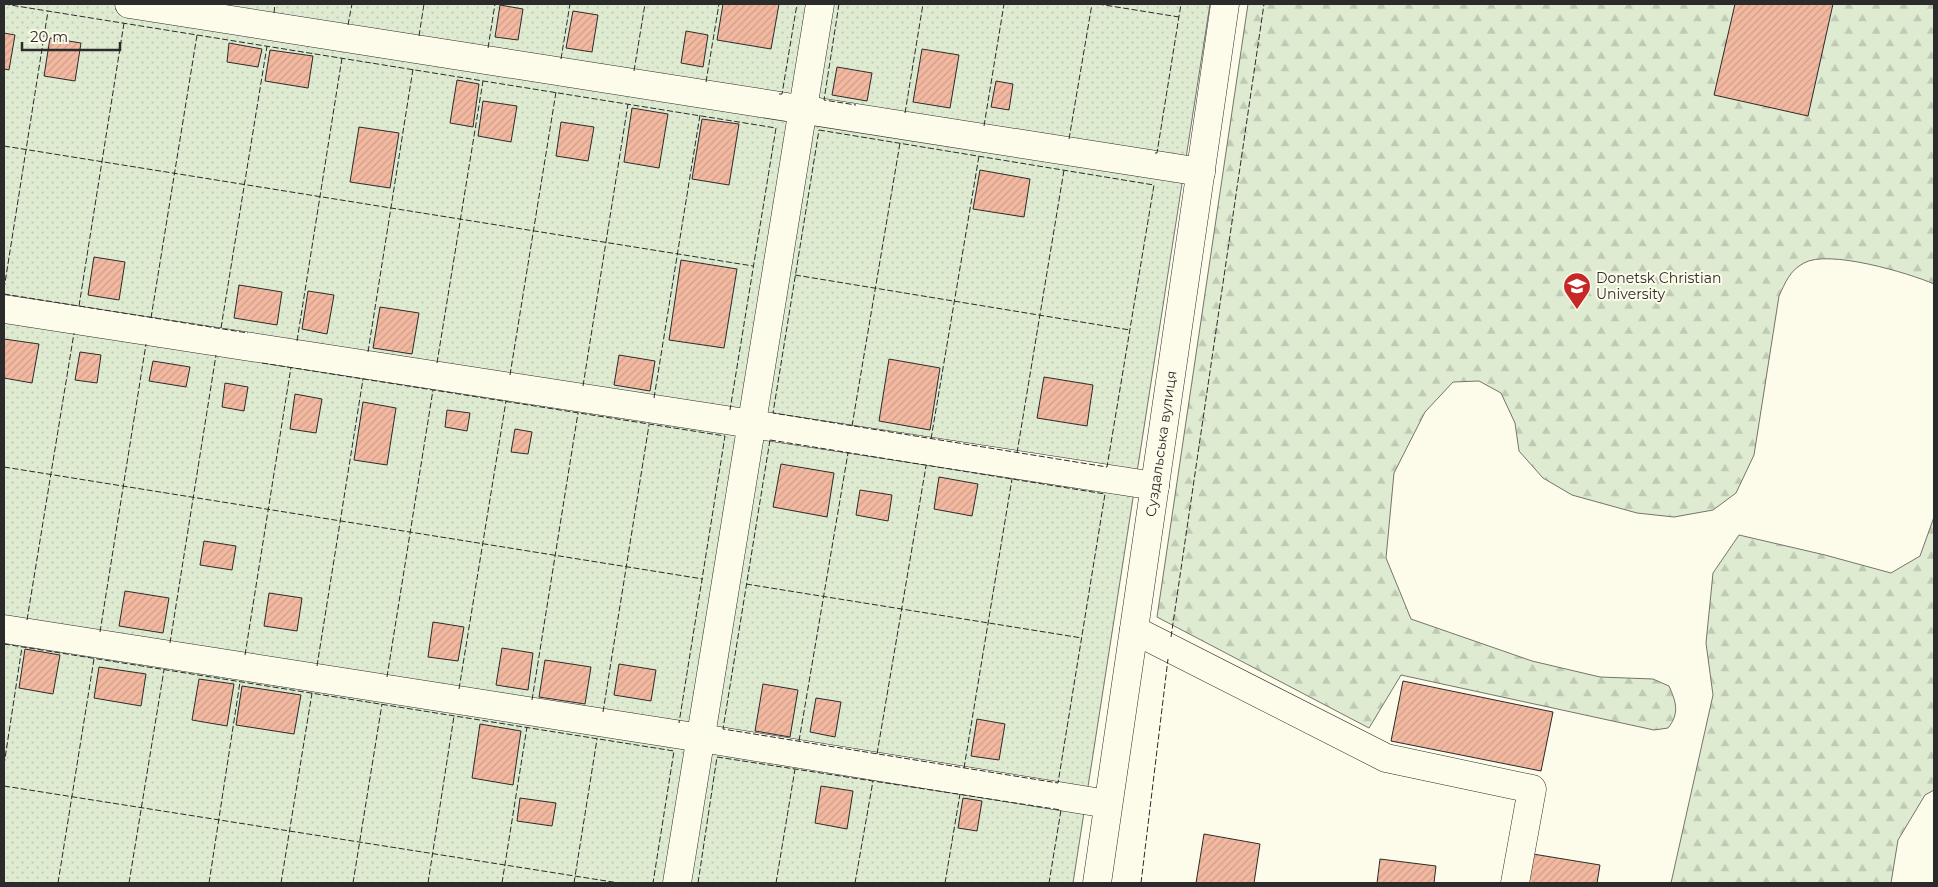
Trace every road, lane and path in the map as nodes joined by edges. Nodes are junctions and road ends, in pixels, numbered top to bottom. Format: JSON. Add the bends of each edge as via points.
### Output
{"nodes":[{"id":1,"x":129,"y":4,"type":"edge"},
{"id":2,"x":820,"y":4,"type":"edge"},
{"id":3,"x":1225,"y":4,"type":"edge"},
{"id":4,"x":803,"y":110,"type":"junction"},
{"id":5,"x":1201,"y":172,"type":"junction"},
{"id":6,"x":4,"y":309,"type":"edge"},
{"id":7,"x":752,"y":424,"type":"junction"},
{"id":8,"x":1154,"y":486,"type":"junction"},
{"id":9,"x":4,"y":629,"type":"edge"},
{"id":10,"x":1134,"y":630,"type":"junction"},
{"id":11,"x":701,"y":738,"type":"junction"},
{"id":12,"x":1108,"y":804,"type":"junction"},
{"id":13,"x":677,"y":883,"type":"edge"},
{"id":14,"x":1097,"y":883,"type":"edge"},
{"id":15,"x":1515,"y":883,"type":"edge"}],
"edges":[{"from":1,"to":4,"type":"street"},
{"from":2,"to":4,"type":"street"},
{"from":3,"to":5,"type":"street","name":"Суздальська вулиця"},
{"from":4,"to":5,"type":"street"},
{"from":4,"to":7,"type":"street"},
{"from":5,"to":8,"type":"street","name":"Суздальська вулиця"},
{"from":6,"to":7,"type":"street"},
{"from":7,"to":8,"type":"street"},
{"from":7,"to":11,"type":"street"},
{"from":8,"to":10,"type":"street","name":"Суздальська вулиця"},
{"from":9,"to":11,"type":"street"},
{"from":10,"to":12,"type":"street","name":"Суздальська вулиця"},
{"from":10,"to":15,"type":"street","via":[[1386,758],[1532,789]]},
{"from":11,"to":12,"type":"street"},
{"from":11,"to":13,"type":"street"},
{"from":12,"to":14,"type":"street","name":"Суздальська вулиця"}]}
